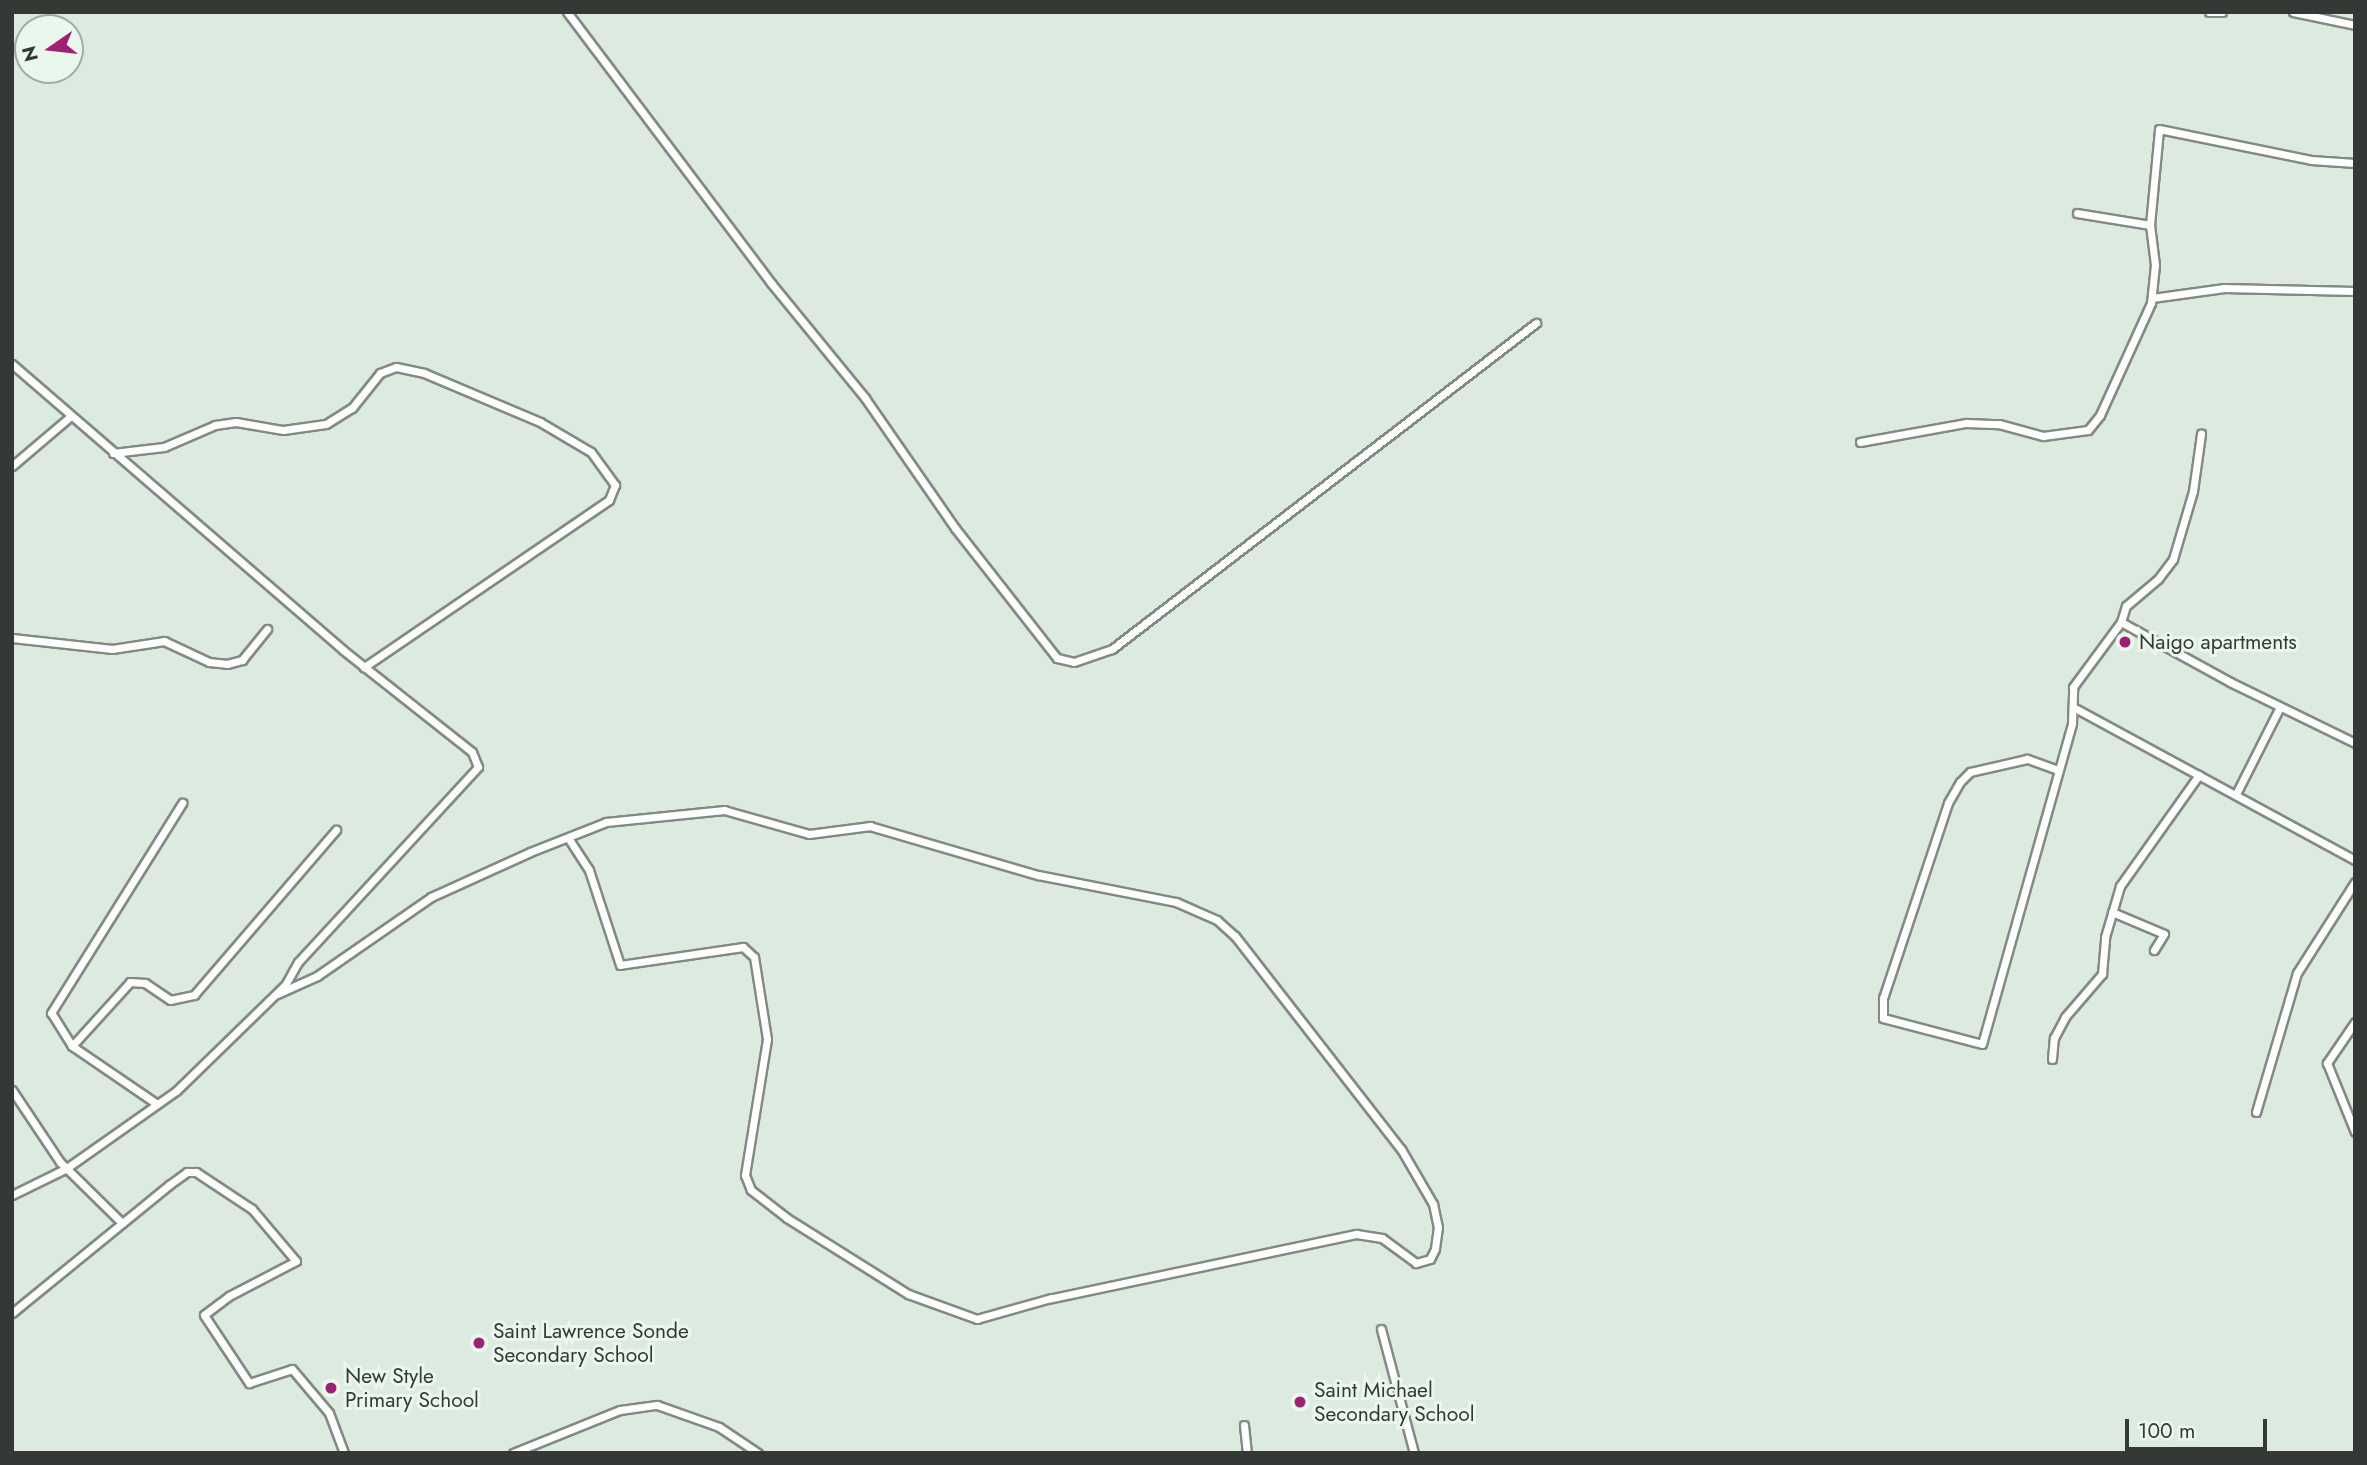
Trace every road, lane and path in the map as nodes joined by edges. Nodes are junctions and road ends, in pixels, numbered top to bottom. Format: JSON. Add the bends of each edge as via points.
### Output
{"nodes":[{"id":1,"x":567,"y":12,"type":"edge"},
{"id":2,"x":2209,"y":12,"type":"edge"},
{"id":3,"x":2222,"y":12,"type":"edge"},
{"id":4,"x":2293,"y":12,"type":"edge"},
{"id":5,"x":2355,"y":25,"type":"edge"},
{"id":6,"x":2355,"y":163,"type":"edge"},
{"id":7,"x":2077,"y":212,"type":"dead end"},
{"id":8,"x":2150,"y":225,"type":"junction"},
{"id":9,"x":2355,"y":291,"type":"edge"},
{"id":10,"x":2152,"y":298,"type":"junction"},
{"id":11,"x":1536,"y":323,"type":"dead end"},
{"id":12,"x":12,"y":364,"type":"edge"},
{"id":13,"x":71,"y":416,"type":"junction"},
{"id":14,"x":2201,"y":434,"type":"dead end"},
{"id":15,"x":1860,"y":442,"type":"dead end"},
{"id":16,"x":113,"y":453,"type":"junction"},
{"id":17,"x":12,"y":466,"type":"edge"},
{"id":18,"x":2121,"y":622,"type":"junction"},
{"id":19,"x":267,"y":629,"type":"dead end"},
{"id":20,"x":12,"y":638,"type":"edge"},
{"id":21,"x":364,"y":667,"type":"junction"},
{"id":22,"x":2073,"y":706,"type":"junction"},
{"id":23,"x":2280,"y":707,"type":"junction"},
{"id":24,"x":2355,"y":743,"type":"edge"},
{"id":25,"x":2058,"y":770,"type":"junction"},
{"id":26,"x":2199,"y":775,"type":"junction"},
{"id":27,"x":2236,"y":794,"type":"junction"},
{"id":28,"x":182,"y":803,"type":"dead end"},
{"id":29,"x":336,"y":830,"type":"dead end"},
{"id":30,"x":568,"y":838,"type":"junction"},
{"id":31,"x":2355,"y":860,"type":"edge"},
{"id":32,"x":2355,"y":882,"type":"edge"},
{"id":33,"x":2112,"y":912,"type":"junction"},
{"id":34,"x":2154,"y":950,"type":"dead end"},
{"id":35,"x":277,"y":993,"type":"junction"},
{"id":36,"x":2355,"y":1022,"type":"edge"},
{"id":37,"x":72,"y":1046,"type":"junction"},
{"id":38,"x":2052,"y":1059,"type":"dead end"},
{"id":39,"x":12,"y":1090,"type":"edge"},
{"id":40,"x":157,"y":1104,"type":"junction"},
{"id":41,"x":2256,"y":1112,"type":"dead end"},
{"id":42,"x":2355,"y":1132,"type":"edge"},
{"id":43,"x":67,"y":1168,"type":"junction"},
{"id":44,"x":12,"y":1195,"type":"edge"},
{"id":45,"x":122,"y":1223,"type":"junction"},
{"id":46,"x":12,"y":1313,"type":"edge"},
{"id":47,"x":1381,"y":1329,"type":"dead end"},
{"id":48,"x":1244,"y":1425,"type":"dead end"},
{"id":49,"x":344,"y":1453,"type":"edge"},
{"id":50,"x":513,"y":1453,"type":"edge"},
{"id":51,"x":758,"y":1453,"type":"edge"},
{"id":52,"x":1247,"y":1453,"type":"edge"},
{"id":53,"x":1414,"y":1453,"type":"edge"}],
"edges":[{"from":1,"to":11,"type":"street","via":[[771,283],[865,398],[955,528],[1057,658],[1074,662],[1112,649]]},
{"from":2,"to":3,"type":"street"},
{"from":4,"to":5,"type":"street"},
{"from":6,"to":8,"type":"street","via":[[2311,160],[2162,128],[2156,134]]},
{"from":7,"to":8,"type":"street"},
{"from":8,"to":10,"type":"street","via":[[2155,265]]},
{"from":9,"to":10,"type":"street","via":[[2224,288]]},
{"from":10,"to":15,"type":"street","via":[[2100,415],[2088,430],[2043,436],[1999,424],[1965,423]]},
{"from":12,"to":13,"type":"street"},
{"from":13,"to":16,"type":"street"},
{"from":13,"to":17,"type":"street"},
{"from":14,"to":18,"type":"street","via":[[2193,491],[2173,559],[2158,579],[2128,604]]},
{"from":16,"to":21,"type":"street"},
{"from":16,"to":21,"type":"street","via":[[164,447],[215,425],[236,422],[283,430],[326,424],[352,408],[380,373],[396,367],[424,373],[529,417],[575,438],[592,452],[615,485],[609,500]]},
{"from":18,"to":22,"type":"street","via":[[2073,687]]},
{"from":18,"to":23,"type":"street"},
{"from":19,"to":20,"type":"street","via":[[242,660],[227,664],[209,662],[164,641],[112,649]]},
{"from":21,"to":35,"type":"street","via":[[472,752],[476,773],[298,962]]},
{"from":22,"to":25,"type":"street"},
{"from":22,"to":26,"type":"street"},
{"from":23,"to":24,"type":"street"},
{"from":23,"to":27,"type":"street"},
{"from":25,"to":25,"type":"street","via":[[2027,759],[1970,772],[1960,782],[1948,803],[1883,998],[1883,1018],[1982,1044]]},
{"from":26,"to":27,"type":"street"},
{"from":26,"to":33,"type":"street","via":[[2128,873]]},
{"from":27,"to":31,"type":"street"},
{"from":28,"to":37,"type":"street","via":[[53,1006],[55,1022]]},
{"from":29,"to":37,"type":"street","via":[[194,995],[170,1000],[145,983],[130,982]]},
{"from":30,"to":30,"type":"street","via":[[627,817],[724,810],[809,834],[870,826],[1038,875],[1199,908],[1235,936],[1401,1149],[1433,1204],[1438,1227],[1435,1249],[1430,1259],[1416,1263],[1382,1238],[1356,1234],[1051,1298],[977,1319],[908,1294],[777,1212],[751,1189],[745,1175],[767,1039],[754,957],[743,947],[620,965],[589,870]]},
{"from":30,"to":35,"type":"street","via":[[431,897],[317,976]]},
{"from":32,"to":41,"type":"street","via":[[2297,973]]},
{"from":33,"to":34,"type":"street","via":[[2164,933]]},
{"from":33,"to":38,"type":"street","via":[[2102,952],[2102,974],[2065,1017],[2054,1038]]},
{"from":35,"to":40,"type":"street"},
{"from":36,"to":42,"type":"street","via":[[2327,1063]]},
{"from":37,"to":40,"type":"street"},
{"from":39,"to":43,"type":"street"},
{"from":40,"to":43,"type":"street"},
{"from":43,"to":44,"type":"street"},
{"from":43,"to":45,"type":"street"},
{"from":45,"to":46,"type":"street"},
{"from":45,"to":49,"type":"street","via":[[192,1172],[257,1214],[296,1261],[229,1296],[204,1315],[249,1383],[292,1369],[329,1413]]},
{"from":47,"to":53,"type":"street"},
{"from":48,"to":52,"type":"street"},
{"from":50,"to":51,"type":"street","via":[[640,1405],[682,1410]]}]}
